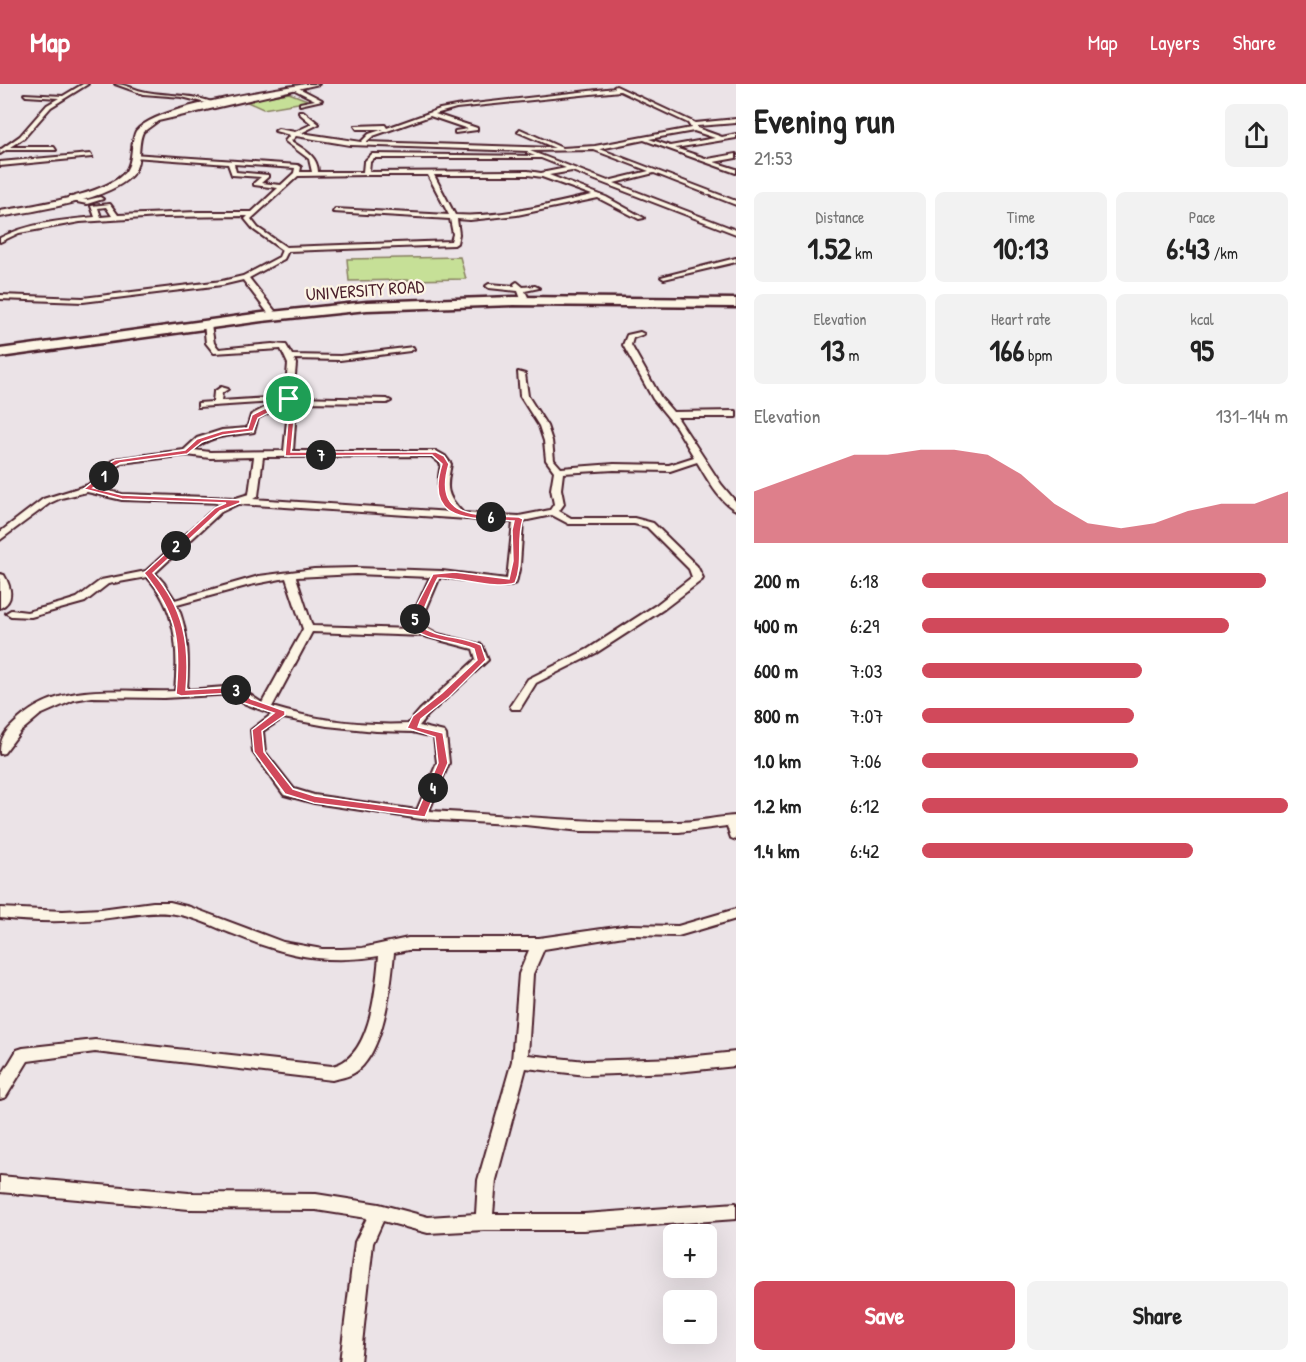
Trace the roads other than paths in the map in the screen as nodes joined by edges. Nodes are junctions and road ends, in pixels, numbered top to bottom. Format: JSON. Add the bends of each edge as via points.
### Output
{"nodes":[{"id":1,"x":86,"y":84,"type":"edge"},
{"id":2,"x":117,"y":84,"type":"edge"},
{"id":3,"x":316,"y":84,"type":"edge"},
{"id":4,"x":610,"y":84,"type":"edge"},
{"id":5,"x":295,"y":88,"type":"junction"},
{"id":6,"x":621,"y":89,"type":"junction"},
{"id":7,"x":26,"y":95,"type":"dead end"},
{"id":8,"x":66,"y":97,"type":"junction"},
{"id":9,"x":736,"y":100,"type":"edge"},
{"id":10,"x":724,"y":101,"type":"dead end"},
{"id":11,"x":214,"y":104,"type":"junction"},
{"id":12,"x":302,"y":104,"type":"dead end"},
{"id":13,"x":301,"y":112,"type":"dead end"},
{"id":14,"x":430,"y":114,"type":"junction"},
{"id":15,"x":736,"y":121,"type":"edge"},
{"id":16,"x":357,"y":127,"type":"dead end"},
{"id":17,"x":390,"y":127,"type":"junction"},
{"id":18,"x":694,"y":127,"type":"junction"},
{"id":19,"x":278,"y":130,"type":"dead end"},
{"id":20,"x":520,"y":131,"type":"dead end"},
{"id":21,"x":457,"y":132,"type":"dead end"},
{"id":22,"x":296,"y":135,"type":"junction"},
{"id":23,"x":736,"y":136,"type":"edge"},
{"id":24,"x":643,"y":139,"type":"junction"},
{"id":25,"x":723,"y":139,"type":"junction"},
{"id":26,"x":465,"y":140,"type":"dead end"},
{"id":27,"x":363,"y":142,"type":"junction"},
{"id":28,"x":0,"y":144,"type":"edge"},
{"id":29,"x":434,"y":146,"type":"junction"},
{"id":30,"x":469,"y":146,"type":"junction"},
{"id":31,"x":670,"y":147,"type":"junction"},
{"id":32,"x":6,"y":148,"type":"edge"},
{"id":33,"x":522,"y":148,"type":"junction"},
{"id":34,"x":595,"y":148,"type":"junction"},
{"id":35,"x":54,"y":149,"type":"dead end"},
{"id":36,"x":562,"y":150,"type":"junction"},
{"id":37,"x":134,"y":155,"type":"junction"},
{"id":38,"x":413,"y":155,"type":"junction"},
{"id":39,"x":90,"y":156,"type":"dead end"},
{"id":40,"x":458,"y":156,"type":"junction"},
{"id":41,"x":470,"y":156,"type":"junction"},
{"id":42,"x":736,"y":156,"type":"edge"},
{"id":43,"x":525,"y":157,"type":"junction"},
{"id":44,"x":542,"y":158,"type":"junction"},
{"id":45,"x":233,"y":161,"type":"junction"},
{"id":46,"x":707,"y":161,"type":"junction"},
{"id":47,"x":0,"y":164,"type":"edge"},
{"id":48,"x":572,"y":169,"type":"junction"},
{"id":49,"x":298,"y":170,"type":"junction"},
{"id":50,"x":316,"y":170,"type":"junction"},
{"id":51,"x":736,"y":171,"type":"edge"},
{"id":52,"x":653,"y":172,"type":"junction"},
{"id":53,"x":528,"y":173,"type":"junction"},
{"id":54,"x":366,"y":174,"type":"junction"},
{"id":55,"x":431,"y":175,"type":"junction"},
{"id":56,"x":461,"y":175,"type":"junction"},
{"id":57,"x":541,"y":175,"type":"junction"},
{"id":58,"x":606,"y":183,"type":"junction"},
{"id":59,"x":282,"y":187,"type":"junction"},
{"id":60,"x":98,"y":191,"type":"junction"},
{"id":61,"x":597,"y":196,"type":"junction"},
{"id":62,"x":87,"y":200,"type":"junction"},
{"id":63,"x":105,"y":201,"type":"junction"},
{"id":64,"x":736,"y":203,"type":"edge"},
{"id":65,"x":335,"y":211,"type":"dead end"},
{"id":66,"x":0,"y":214,"type":"edge"},
{"id":67,"x":252,"y":214,"type":"junction"},
{"id":68,"x":453,"y":217,"type":"junction"},
{"id":69,"x":641,"y":218,"type":"dead end"},
{"id":70,"x":117,"y":219,"type":"junction"},
{"id":71,"x":99,"y":220,"type":"junction"},
{"id":72,"x":727,"y":222,"type":"dead end"},
{"id":73,"x":718,"y":225,"type":"junction"},
{"id":74,"x":736,"y":232,"type":"edge"},
{"id":75,"x":0,"y":240,"type":"edge"},
{"id":76,"x":285,"y":249,"type":"junction"},
{"id":77,"x":736,"y":260,"type":"edge"},
{"id":78,"x":245,"y":277,"type":"junction"},
{"id":79,"x":664,"y":277,"type":"dead end"},
{"id":80,"x":515,"y":281,"type":"dead end"},
{"id":81,"x":489,"y":286,"type":"dead end"},
{"id":82,"x":535,"y":288,"type":"dead end"},
{"id":83,"x":523,"y":293,"type":"junction"},
{"id":84,"x":0,"y":297,"type":"edge"},
{"id":85,"x":736,"y":298,"type":"edge"},
{"id":86,"x":736,"y":303,"type":"edge"},
{"id":87,"x":271,"y":311,"type":"junction"},
{"id":88,"x":207,"y":324,"type":"junction"},
{"id":89,"x":156,"y":328,"type":"junction"},
{"id":90,"x":640,"y":334,"type":"dead end"},
{"id":91,"x":0,"y":348,"type":"edge"},
{"id":92,"x":410,"y":349,"type":"dead end"},
{"id":93,"x":0,"y":353,"type":"edge"},
{"id":94,"x":290,"y":357,"type":"junction"},
{"id":95,"x":521,"y":374,"type":"dead end"},
{"id":96,"x":224,"y":389,"type":"dead end"},
{"id":97,"x":289,"y":399,"type":"junction"},
{"id":98,"x":387,"y":401,"type":"dead end"},
{"id":99,"x":218,"y":404,"type":"junction"},
{"id":100,"x":201,"y":405,"type":"dead end"},
{"id":101,"x":736,"y":414,"type":"edge"},
{"id":102,"x":671,"y":415,"type":"junction"},
{"id":103,"x":187,"y":452,"type":"junction"},
{"id":104,"x":288,"y":454,"type":"junction"},
{"id":105,"x":259,"y":455,"type":"junction"},
{"id":106,"x":698,"y":459,"type":"junction"},
{"id":107,"x":559,"y":471,"type":"junction"},
{"id":108,"x":87,"y":489,"type":"junction"},
{"id":109,"x":237,"y":501,"type":"junction"},
{"id":110,"x":736,"y":507,"type":"edge"},
{"id":111,"x":553,"y":512,"type":"junction"},
{"id":112,"x":459,"y":514,"type":"junction"},
{"id":113,"x":519,"y":519,"type":"junction"},
{"id":114,"x":0,"y":537,"type":"edge"},
{"id":115,"x":148,"y":573,"type":"junction"},
{"id":116,"x":442,"y":574,"type":"junction"},
{"id":117,"x":290,"y":575,"type":"junction"},
{"id":118,"x":0,"y":577,"type":"edge"},
{"id":119,"x":170,"y":604,"type":"junction"},
{"id":120,"x":0,"y":605,"type":"edge"},
{"id":121,"x":11,"y":613,"type":"dead end"},
{"id":122,"x":308,"y":629,"type":"junction"},
{"id":123,"x":424,"y":633,"type":"junction"},
{"id":124,"x":181,"y":694,"type":"junction"},
{"id":125,"x":516,"y":706,"type":"dead end"},
{"id":126,"x":266,"y":707,"type":"junction"},
{"id":127,"x":282,"y":713,"type":"junction"},
{"id":128,"x":412,"y":728,"type":"junction"},
{"id":129,"x":0,"y":750,"type":"edge"},
{"id":130,"x":422,"y":814,"type":"junction"},
{"id":131,"x":734,"y":821,"type":"edge"},
{"id":132,"x":736,"y":835,"type":"edge"},
{"id":133,"x":0,"y":914,"type":"edge"},
{"id":134,"x":736,"y":914,"type":"edge"},
{"id":135,"x":539,"y":944,"type":"junction"},
{"id":136,"x":387,"y":949,"type":"junction"},
{"id":137,"x":736,"y":1059,"type":"edge"},
{"id":138,"x":520,"y":1061,"type":"junction"},
{"id":139,"x":0,"y":1092,"type":"edge"},
{"id":140,"x":0,"y":1184,"type":"edge"},
{"id":141,"x":736,"y":1211,"type":"edge"},
{"id":142,"x":379,"y":1212,"type":"junction"},
{"id":143,"x":484,"y":1222,"type":"junction"},
{"id":144,"x":350,"y":1362,"type":"edge"}],
"edges":[{"from":1,"to":8,"type":"street"},
{"from":2,"to":11,"type":"street","via":[[143,93],[182,96]]},
{"from":3,"to":5,"type":"main road"},
{"from":4,"to":6,"type":"street"},
{"from":5,"to":11,"type":"main road"},
{"from":5,"to":12,"type":"street","via":[[320,100]]},
{"from":6,"to":14,"type":"street","via":[[479,104]]},
{"from":6,"to":18,"type":"street"},
{"from":7,"to":8,"type":"street"},
{"from":8,"to":32,"type":"street","via":[[49,106],[30,129]]},
{"from":9,"to":10,"type":"street"},
{"from":11,"to":37,"type":"main road","via":[[147,124],[136,135]]},
{"from":13,"to":22,"type":"street","via":[[316,124]]},
{"from":14,"to":17,"type":"street"},
{"from":14,"to":21,"type":"street","via":[[475,129]]},
{"from":15,"to":18,"type":"street"},
{"from":16,"to":17,"type":"street"},
{"from":17,"to":27,"type":"street"},
{"from":18,"to":24,"type":"street"},
{"from":18,"to":25,"type":"street"},
{"from":19,"to":22,"type":"street"},
{"from":20,"to":36,"type":"street"},
{"from":22,"to":27,"type":"street"},
{"from":22,"to":50,"type":"street","via":[[288,141],[311,157]]},
{"from":23,"to":25,"type":"street"},
{"from":24,"to":31,"type":"street"},
{"from":24,"to":34,"type":"street"},
{"from":25,"to":31,"type":"street"},
{"from":26,"to":30,"type":"street"},
{"from":27,"to":29,"type":"street"},
{"from":28,"to":32,"type":"street"},
{"from":29,"to":30,"type":"street"},
{"from":29,"to":38,"type":"street"},
{"from":30,"to":33,"type":"street"},
{"from":30,"to":41,"type":"street"},
{"from":31,"to":46,"type":"street"},
{"from":32,"to":35,"type":"street"},
{"from":33,"to":36,"type":"street"},
{"from":33,"to":44,"type":"street"},
{"from":34,"to":36,"type":"street"},
{"from":34,"to":52,"type":"street"},
{"from":37,"to":45,"type":"street"},
{"from":37,"to":60,"type":"main road","via":[[126,176]]},
{"from":38,"to":40,"type":"street"},
{"from":38,"to":54,"type":"street","via":[[369,158]]},
{"from":39,"to":47,"type":"street"},
{"from":40,"to":41,"type":"street"},
{"from":40,"to":56,"type":"street"},
{"from":41,"to":43,"type":"street"},
{"from":42,"to":46,"type":"street"},
{"from":43,"to":44,"type":"street"},
{"from":43,"to":53,"type":"street"},
{"from":44,"to":48,"type":"street"},
{"from":45,"to":49,"type":"street"},
{"from":45,"to":59,"type":"street","via":[[234,174],[266,176],[256,184]]},
{"from":46,"to":51,"type":"street"},
{"from":48,"to":57,"type":"street"},
{"from":48,"to":58,"type":"street"},
{"from":49,"to":50,"type":"street"},
{"from":49,"to":59,"type":"street"},
{"from":50,"to":54,"type":"street"},
{"from":52,"to":58,"type":"street"},
{"from":52,"to":64,"type":"street"},
{"from":53,"to":56,"type":"street"},
{"from":53,"to":57,"type":"street"},
{"from":54,"to":55,"type":"street"},
{"from":55,"to":56,"type":"street"},
{"from":55,"to":68,"type":"street"},
{"from":57,"to":61,"type":"street"},
{"from":58,"to":73,"type":"street"},
{"from":59,"to":67,"type":"street"},
{"from":60,"to":62,"type":"main road"},
{"from":60,"to":63,"type":"street"},
{"from":61,"to":68,"type":"street","via":[[517,213]]},
{"from":61,"to":69,"type":"street"},
{"from":62,"to":63,"type":"street"},
{"from":62,"to":63,"type":"street"},
{"from":62,"to":66,"type":"main road","via":[[69,199]]},
{"from":62,"to":71,"type":"street"},
{"from":63,"to":70,"type":"street"},
{"from":65,"to":68,"type":"street"},
{"from":67,"to":70,"type":"street"},
{"from":67,"to":76,"type":"street","via":[[249,223]]},
{"from":68,"to":76,"type":"street","via":[[457,230],[454,243]]},
{"from":70,"to":71,"type":"street"},
{"from":71,"to":75,"type":"street","via":[[17,230]]},
{"from":72,"to":73,"type":"street"},
{"from":73,"to":74,"type":"street"},
{"from":76,"to":78,"type":"street","via":[[282,258]]},
{"from":77,"to":79,"type":"street"},
{"from":78,"to":84,"type":"street","via":[[222,284],[83,300]]},
{"from":78,"to":87,"type":"street"},
{"from":80,"to":83,"type":"street"},
{"from":81,"to":83,"type":"street"},
{"from":82,"to":83,"type":"street"},
{"from":83,"to":85,"type":"highway","name":"UNIVERSITY ROAD"},
{"from":83,"to":87,"type":"highway","name":"UNIVERSITY ROAD"},
{"from":86,"to":88,"type":"highway","name":"UNIVERSITY ROAD","via":[[405,304]]},
{"from":87,"to":89,"type":"highway","name":"UNIVERSITY ROAD"},
{"from":88,"to":89,"type":"highway","name":"UNIVERSITY ROAD"},
{"from":88,"to":94,"type":"street","via":[[210,344],[217,351],[272,346],[283,347]]},
{"from":89,"to":91,"type":"highway","name":"UNIVERSITY ROAD"},
{"from":89,"to":93,"type":"highway","name":"UNIVERSITY ROAD"},
{"from":90,"to":102,"type":"street","via":[[630,337],[627,345],[657,399]]},
{"from":92,"to":94,"type":"street","via":[[340,358]]},
{"from":94,"to":97,"type":"street"},
{"from":95,"to":107,"type":"street","via":[[524,396],[543,426],[550,460]]},
{"from":96,"to":99,"type":"street","via":[[218,392]]},
{"from":97,"to":98,"type":"street"},
{"from":97,"to":99,"type":"street"},
{"from":97,"to":103,"type":"street","via":[[254,417],[251,430],[200,440]]},
{"from":97,"to":104,"type":"street","via":[[292,410]]},
{"from":99,"to":100,"type":"street"},
{"from":101,"to":102,"type":"street"},
{"from":102,"to":106,"type":"street","via":[[687,435]]},
{"from":103,"to":105,"type":"street"},
{"from":103,"to":108,"type":"street","via":[[118,461]]},
{"from":104,"to":105,"type":"street"},
{"from":104,"to":112,"type":"street","via":[[433,453],[446,464],[440,482],[446,504]]},
{"from":105,"to":109,"type":"street","via":[[253,496]]},
{"from":106,"to":107,"type":"street","via":[[670,468]]},
{"from":106,"to":110,"type":"street"},
{"from":107,"to":111,"type":"street","via":[[559,504]]},
{"from":108,"to":109,"type":"street","via":[[122,497]]},
{"from":108,"to":114,"type":"street","via":[[54,497]]},
{"from":109,"to":112,"type":"street"},
{"from":109,"to":115,"type":"street","via":[[218,510]]},
{"from":111,"to":113,"type":"street"},
{"from":111,"to":125,"type":"street","via":[[569,521],[634,521],[650,525],[693,568],[698,578],[592,651],[532,681]]},
{"from":112,"to":113,"type":"street"},
{"from":113,"to":116,"type":"street","via":[[512,581]]},
{"from":115,"to":119,"type":"street"},
{"from":115,"to":121,"type":"street","via":[[105,582],[81,600],[65,605],[27,615]]},
{"from":116,"to":117,"type":"street"},
{"from":116,"to":123,"type":"street","via":[[431,582],[415,618],[414,626]]},
{"from":117,"to":119,"type":"street"},
{"from":117,"to":122,"type":"street"},
{"from":118,"to":120,"type":"street","via":[[6,590]]},
{"from":119,"to":124,"type":"street","via":[[182,642]]},
{"from":122,"to":123,"type":"street"},
{"from":122,"to":126,"type":"street"},
{"from":123,"to":128,"type":"street","via":[[478,647],[482,660],[417,718]]},
{"from":124,"to":126,"type":"street","via":[[237,690],[248,701]]},
{"from":124,"to":129,"type":"street","via":[[86,693],[63,698],[35,712],[9,733]]},
{"from":126,"to":127,"type":"street"},
{"from":127,"to":128,"type":"street","via":[[385,730]]},
{"from":127,"to":130,"type":"street","via":[[257,730],[260,752],[289,792],[314,800]]},
{"from":128,"to":130,"type":"street","via":[[440,735],[443,763]]},
{"from":130,"to":131,"type":"street","via":[[581,826],[679,826]]},
{"from":131,"to":132,"type":"street"},
{"from":133,"to":136,"type":"street","via":[[101,914],[160,907],[190,911],[291,951],[332,957]]},
{"from":134,"to":135,"type":"street","via":[[678,931],[630,930]]},
{"from":135,"to":136,"type":"street","via":[[408,944]]},
{"from":135,"to":138,"type":"street","via":[[526,974]]},
{"from":136,"to":139,"type":"street","via":[[376,1021],[364,1052],[348,1069],[332,1073],[95,1046],[22,1055]]},
{"from":137,"to":138,"type":"street","via":[[586,1068]]},
{"from":138,"to":143,"type":"street","via":[[499,1129]]},
{"from":140,"to":142,"type":"street","via":[[189,1201],[316,1202]]},
{"from":141,"to":143,"type":"street","via":[[584,1222]]},
{"from":142,"to":143,"type":"street","via":[[428,1226]]},
{"from":142,"to":144,"type":"street","via":[[364,1242]]}]}
